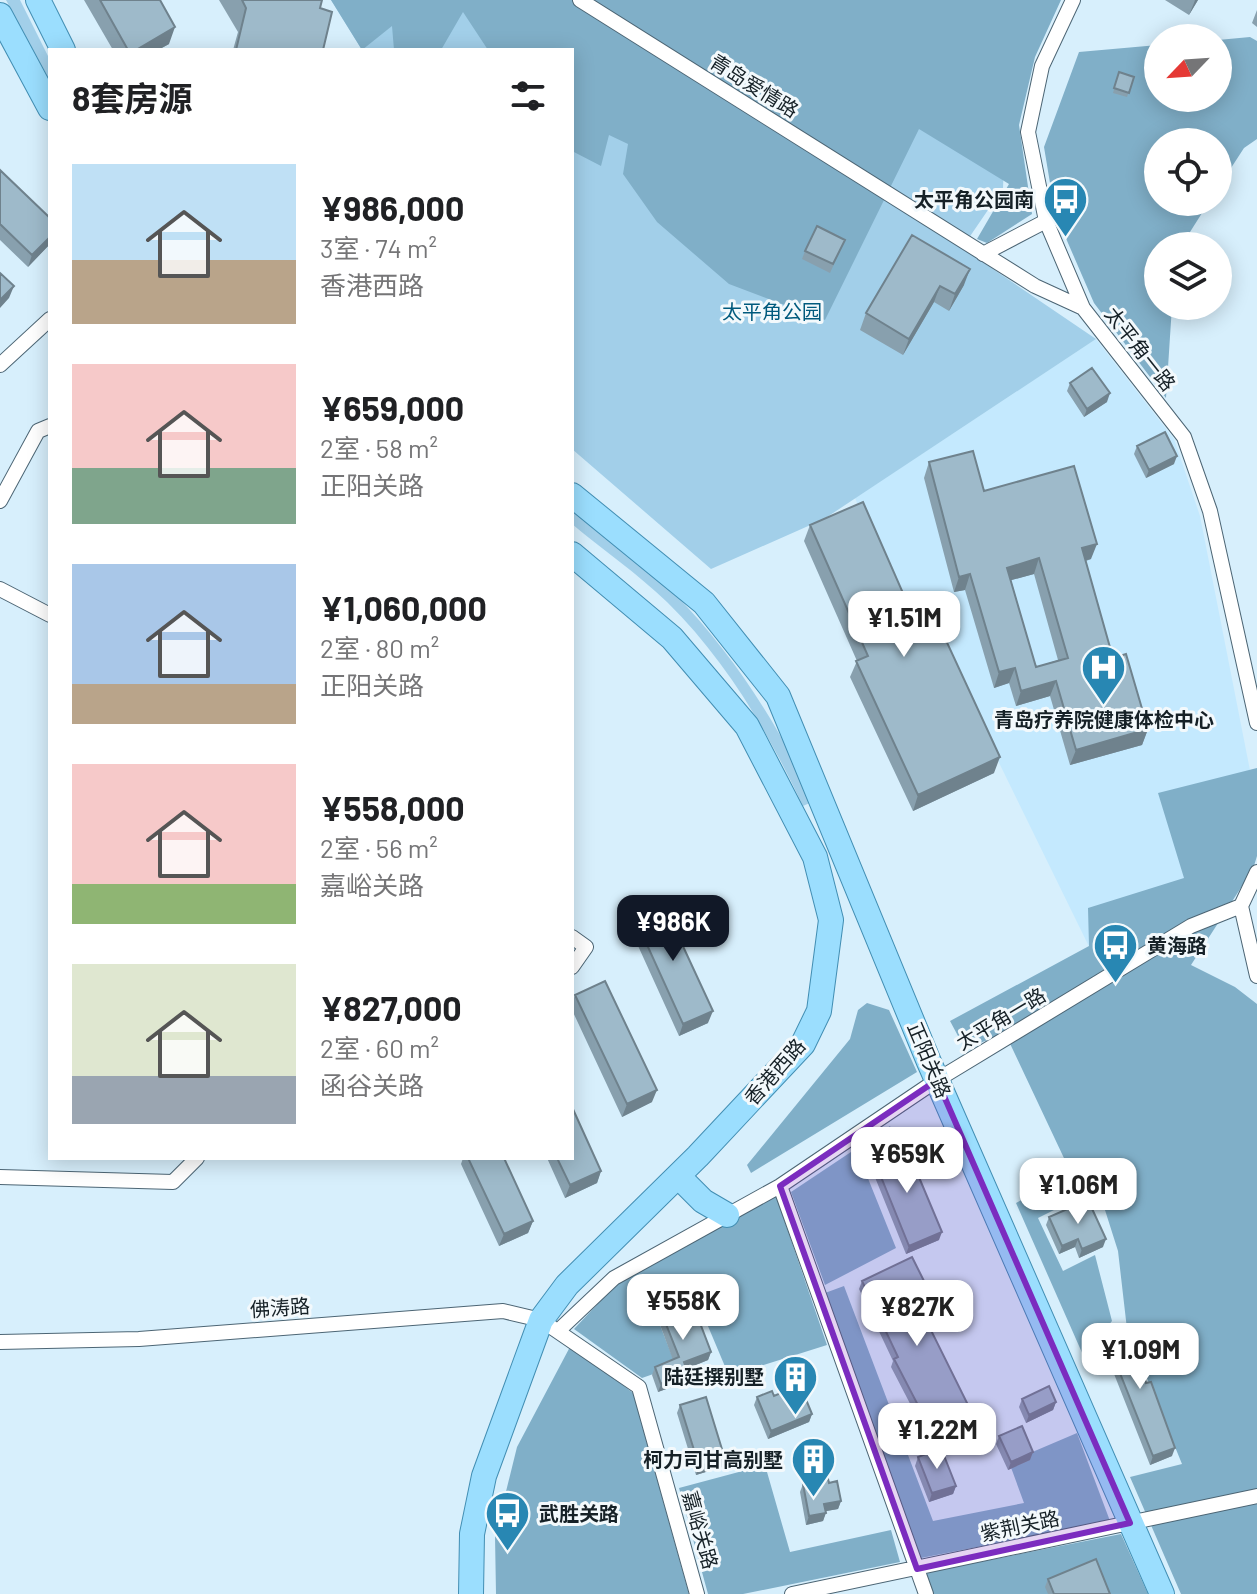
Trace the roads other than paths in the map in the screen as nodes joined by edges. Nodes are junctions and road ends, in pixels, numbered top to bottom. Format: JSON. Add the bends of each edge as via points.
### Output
{"nodes":[{"id":1,"x":38,"y":0,"type":"edge"},
{"id":2,"x":580,"y":0,"type":"edge"},
{"id":3,"x":1073,"y":0,"type":"edge"},
{"id":4,"x":0,"y":15,"type":"edge"},
{"id":5,"x":62,"y":48,"type":"edge"},
{"id":6,"x":48,"y":104,"type":"edge"},
{"id":7,"x":1046,"y":221,"type":"junction"},
{"id":8,"x":983,"y":254,"type":"junction"},
{"id":9,"x":1083,"y":308,"type":"junction"},
{"id":10,"x":48,"y":321,"type":"edge"},
{"id":11,"x":0,"y":365,"type":"edge"},
{"id":12,"x":48,"y":427,"type":"edge"},
{"id":13,"x":574,"y":497,"type":"edge"},
{"id":14,"x":0,"y":501,"type":"edge"},
{"id":15,"x":574,"y":556,"type":"edge"},
{"id":16,"x":0,"y":589,"type":"edge"},
{"id":17,"x":48,"y":614,"type":"edge"},
{"id":18,"x":1257,"y":723,"type":"edge"},
{"id":19,"x":1257,"y":872,"type":"edge"},
{"id":20,"x":1241,"y":906,"type":"junction"},
{"id":21,"x":574,"y":938,"type":"edge"},
{"id":22,"x":574,"y":964,"type":"edge"},
{"id":23,"x":1257,"y":976,"type":"edge"},
{"id":24,"x":937,"y":1080,"type":"junction"},
{"id":25,"x":195,"y":1160,"type":"edge"},
{"id":26,"x":678,"y":1176,"type":"junction"},
{"id":27,"x":0,"y":1177,"type":"edge"},
{"id":28,"x":780,"y":1186,"type":"junction"},
{"id":29,"x":727,"y":1215,"type":"junction"},
{"id":30,"x":550,"y":1325,"type":"junction"},
{"id":31,"x":0,"y":1342,"type":"edge"},
{"id":32,"x":1257,"y":1496,"type":"edge"},
{"id":33,"x":1130,"y":1523,"type":"junction"},
{"id":34,"x":917,"y":1569,"type":"junction"},
{"id":35,"x":471,"y":1594,"type":"edge"},
{"id":36,"x":697,"y":1594,"type":"edge"},
{"id":37,"x":792,"y":1594,"type":"edge"},
{"id":38,"x":926,"y":1594,"type":"edge"},
{"id":39,"x":1162,"y":1594,"type":"edge"}],
"edges":[{"from":1,"to":5,"type":"main road"},
{"from":2,"to":8,"type":"street","name":"青岛爱情路"},
{"from":3,"to":7,"type":"street","name":"太平角一路","via":[[1042,66],[1028,132]]},
{"from":4,"to":6,"type":"main road"},
{"from":7,"to":8,"type":"street"},
{"from":7,"to":9,"type":"street","name":"太平角一路"},
{"from":8,"to":9,"type":"street","name":"青岛爱情路"},
{"from":9,"to":18,"type":"street","name":"太平角一路","via":[[1184,437],[1210,511]]},
{"from":10,"to":11,"type":"street"},
{"from":12,"to":14,"type":"street","via":[[38,431]]},
{"from":13,"to":24,"type":"main road","name":"正阳关路","via":[[704,603],[778,696]]},
{"from":15,"to":26,"type":"main road","name":"香港西路","via":[[672,638],[747,726],[815,857],[831,920],[819,1011],[803,1044]]},
{"from":16,"to":17,"type":"street"},
{"from":19,"to":20,"type":"street"},
{"from":20,"to":23,"type":"street"},
{"from":20,"to":24,"type":"street","name":"太平角一路","via":[[1191,926]]},
{"from":21,"to":22,"type":"street","via":[[586,947]]},
{"from":24,"to":28,"type":"street","name":"太平角一路"},
{"from":24,"to":33,"type":"main road","name":"正阳关路"},
{"from":25,"to":27,"type":"street","via":[[173,1182]]},
{"from":26,"to":29,"type":"main road"},
{"from":26,"to":30,"type":"main road","name":"香港西路","via":[[567,1285]]},
{"from":28,"to":29,"type":"street","name":"太平角一路"},
{"from":28,"to":34,"type":"street"},
{"from":29,"to":30,"type":"street","name":"太平角一路","via":[[614,1278]]},
{"from":30,"to":31,"type":"street","name":"佛涛路","via":[[503,1311],[139,1339]]},
{"from":30,"to":35,"type":"main road","name":"香港西路","via":[[484,1476],[472,1534]]},
{"from":30,"to":36,"type":"street","name":"嘉峪关路","via":[[639,1387]]},
{"from":32,"to":33,"type":"street","name":"紫荆关路"},
{"from":33,"to":34,"type":"street","name":"紫荆关路"},
{"from":33,"to":39,"type":"main road","name":"正阳关路"},
{"from":34,"to":37,"type":"street","name":"紫荆关路"},
{"from":34,"to":38,"type":"street"}]}
